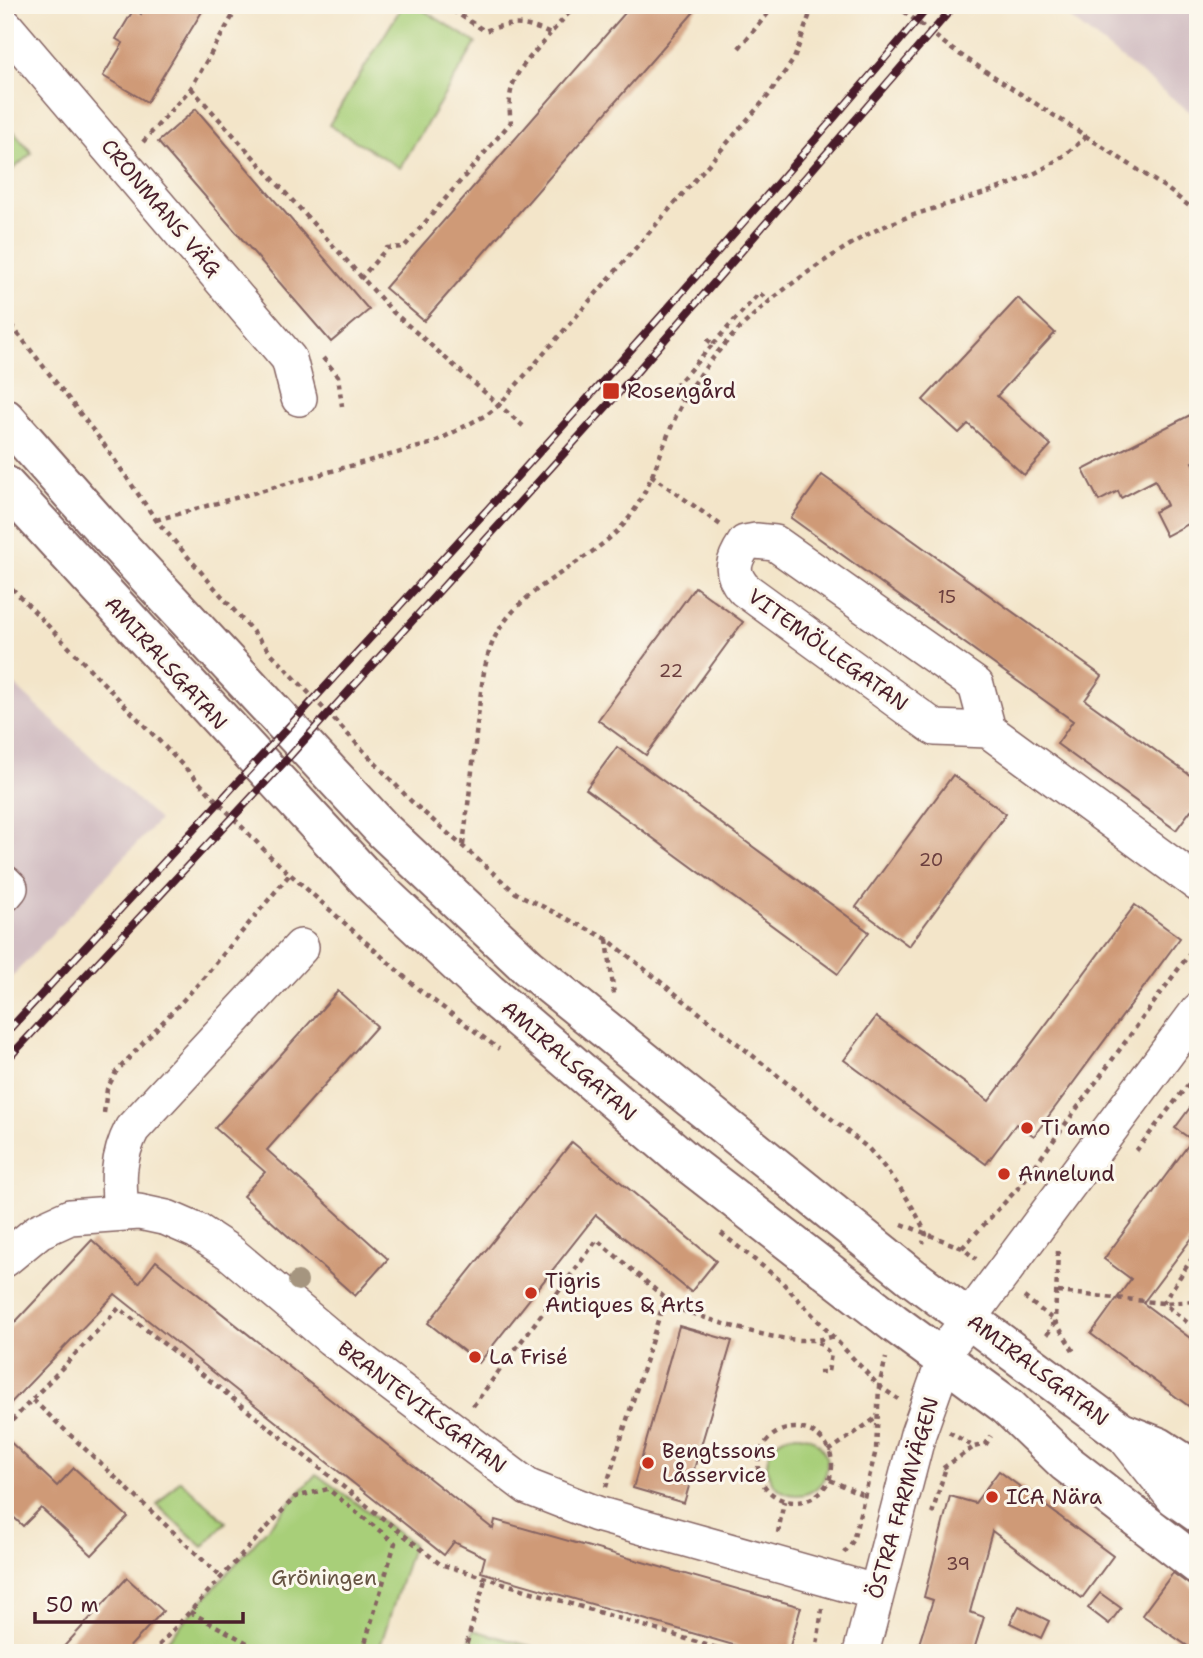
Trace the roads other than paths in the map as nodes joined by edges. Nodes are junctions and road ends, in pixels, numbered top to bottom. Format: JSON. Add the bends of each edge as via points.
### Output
{"nodes":[{"id":1,"x":5,"y":26,"type":"edge"},
{"id":2,"x":299,"y":398,"type":"dead end"},
{"id":3,"x":5,"y":418,"type":"edge"},
{"id":4,"x":5,"y":485,"type":"edge"},
{"id":5,"x":988,"y":730,"type":"junction"},
{"id":6,"x":5,"y":883,"type":"edge"},
{"id":7,"x":1198,"y":884,"type":"edge"},
{"id":8,"x":5,"y":894,"type":"edge"},
{"id":9,"x":301,"y":947,"type":"dead end"},
{"id":10,"x":1198,"y":1011,"type":"edge"},
{"id":11,"x":121,"y":1212,"type":"junction"},
{"id":12,"x":5,"y":1259,"type":"edge"},
{"id":13,"x":954,"y":1341,"type":"junction"},
{"id":14,"x":1084,"y":1478,"type":"junction"},
{"id":15,"x":1190,"y":1495,"type":"edge"},
{"id":16,"x":1198,"y":1565,"type":"edge"},
{"id":17,"x":875,"y":1592,"type":"junction"},
{"id":18,"x":861,"y":1653,"type":"edge"}],
"edges":[{"from":1,"to":2,"type":"street","name":"CRONMANS VÄG","via":[[289,359]]},
{"from":3,"to":13,"type":"main road","name":"AMIRALSGATAN","via":[[384,831],[528,967]]},
{"from":4,"to":13,"type":"main road","name":"AMIRALSGATAN","via":[[367,880],[489,993],[683,1159]]},
{"from":5,"to":5,"type":"street","name":"VITEMÖLLEGATAN","via":[[976,685],[775,543],[745,543],[733,568],[734,578],[744,589],[935,728]]},
{"from":5,"to":7,"type":"street"},
{"from":6,"to":8,"type":"street","via":[[10,888]]},
{"from":9,"to":11,"type":"street","via":[[132,1129],[117,1168]]},
{"from":10,"to":13,"type":"street","name":"ÖSTRA FARMVÄGEN"},
{"from":11,"to":12,"type":"street","name":"BRANTEVIKSGATAN","via":[[70,1217],[39,1231]]},
{"from":11,"to":17,"type":"street","name":"BRANTEVIKSGATAN","via":[[167,1218],[229,1252],[331,1338],[528,1487],[597,1514]]},
{"from":13,"to":14,"type":"main road","name":"AMIRALSGATAN","via":[[1007,1406]]},
{"from":13,"to":15,"type":"main road","name":"AMIRALSGATAN","via":[[1121,1432],[1159,1447]]},
{"from":13,"to":17,"type":"street","name":"ÖSTRA FARMVÄGEN","via":[[918,1434]]},
{"from":14,"to":15,"type":"street"},
{"from":14,"to":16,"type":"main road","name":"AMIRALSGATAN"},
{"from":17,"to":18,"type":"street","name":"ÖSTRA FARMVÄGEN"}]}
